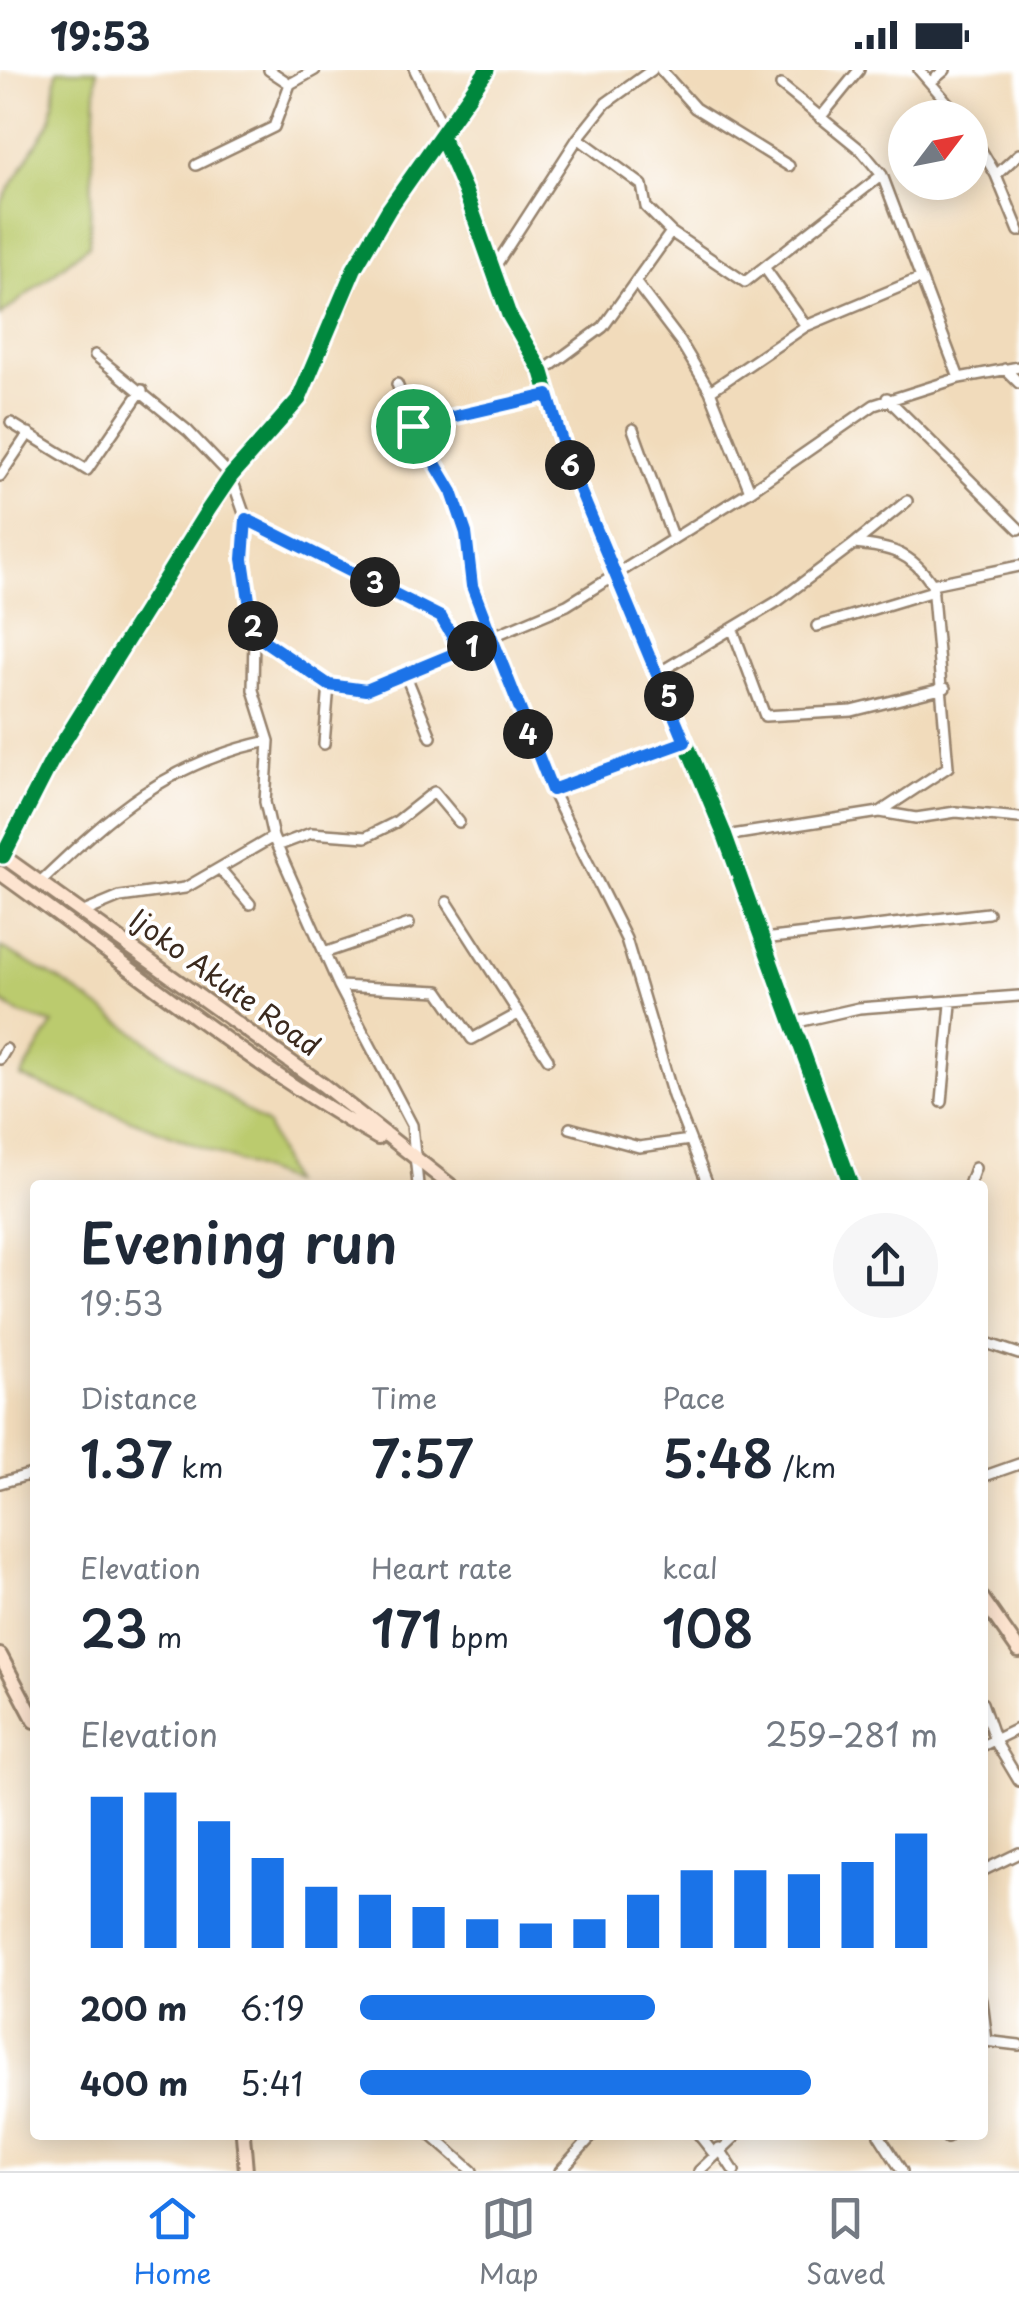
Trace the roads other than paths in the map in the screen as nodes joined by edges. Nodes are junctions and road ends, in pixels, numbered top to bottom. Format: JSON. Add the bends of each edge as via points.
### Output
{"nodes":[{"id":1,"x":269,"y":70,"type":"edge"},
{"id":2,"x":315,"y":70,"type":"edge"},
{"id":3,"x":415,"y":70,"type":"edge"},
{"id":4,"x":486,"y":70,"type":"edge"},
{"id":5,"x":652,"y":70,"type":"edge"},
{"id":6,"x":661,"y":70,"type":"edge"},
{"id":7,"x":859,"y":70,"type":"edge"},
{"id":8,"x":919,"y":70,"type":"edge"},
{"id":9,"x":945,"y":70,"type":"edge"},
{"id":10,"x":932,"y":80,"type":"junction"},
{"id":11,"x":290,"y":84,"type":"junction"},
{"id":12,"x":781,"y":85,"type":"dead end"},
{"id":13,"x":947,"y":100,"type":"edge"},
{"id":14,"x":820,"y":118,"type":"junction"},
{"id":15,"x":443,"y":134,"type":"junction"},
{"id":16,"x":578,"y":138,"type":"junction"},
{"id":17,"x":1019,"y":154,"type":"edge"},
{"id":18,"x":988,"y":161,"type":"edge"},
{"id":19,"x":196,"y":164,"type":"dead end"},
{"id":20,"x":789,"y":166,"type":"dead end"},
{"id":21,"x":996,"y":174,"type":"junction"},
{"id":22,"x":882,"y":175,"type":"junction"},
{"id":23,"x":1019,"y":231,"type":"edge"},
{"id":24,"x":670,"y":232,"type":"junction"},
{"id":25,"x":764,"y":266,"type":"junction"},
{"id":26,"x":494,"y":268,"type":"junction"},
{"id":27,"x":921,"y":278,"type":"junction"},
{"id":28,"x":636,"y":283,"type":"junction"},
{"id":29,"x":806,"y":326,"type":"junction"},
{"id":30,"x":95,"y":354,"type":"dead end"},
{"id":31,"x":1019,"y":368,"type":"edge"},
{"id":32,"x":1005,"y":369,"type":"junction"},
{"id":33,"x":542,"y":372,"type":"junction"},
{"id":34,"x":959,"y":378,"type":"junction"},
{"id":35,"x":1019,"y":383,"type":"edge"},
{"id":36,"x":397,"y":384,"type":"dead end"},
{"id":37,"x":142,"y":390,"type":"junction"},
{"id":38,"x":710,"y":391,"type":"junction"},
{"id":39,"x":548,"y":395,"type":"junction"},
{"id":40,"x":887,"y":398,"type":"junction"},
{"id":41,"x":11,"y":423,"type":"dead end"},
{"id":42,"x":413,"y":426,"type":"junction"},
{"id":43,"x":632,"y":429,"type":"dead end"},
{"id":44,"x":29,"y":433,"type":"junction"},
{"id":45,"x":0,"y":476,"type":"edge"},
{"id":46,"x":231,"y":476,"type":"junction"},
{"id":47,"x":750,"y":491,"type":"junction"},
{"id":48,"x":907,"y":501,"type":"dead end"},
{"id":49,"x":246,"y":519,"type":"junction"},
{"id":50,"x":1019,"y":529,"type":"edge"},
{"id":51,"x":674,"y":539,"type":"junction"},
{"id":52,"x":854,"y":544,"type":"junction"},
{"id":53,"x":1019,"y":566,"type":"edge"},
{"id":54,"x":618,"y":573,"type":"junction"},
{"id":55,"x":932,"y":587,"type":"junction"},
{"id":56,"x":817,"y":626,"type":"dead end"},
{"id":57,"x":734,"y":630,"type":"junction"},
{"id":58,"x":254,"y":634,"type":"junction"},
{"id":59,"x":492,"y":638,"type":"junction"},
{"id":60,"x":460,"y":650,"type":"junction"},
{"id":61,"x":660,"y":672,"type":"junction"},
{"id":62,"x":406,"y":676,"type":"junction"},
{"id":63,"x":329,"y":685,"type":"junction"},
{"id":64,"x":945,"y":688,"type":"junction"},
{"id":65,"x":431,"y":737,"type":"dead end"},
{"id":66,"x":269,"y":741,"type":"junction"},
{"id":67,"x":685,"y":742,"type":"junction"},
{"id":68,"x":324,"y":744,"type":"dead end"},
{"id":69,"x":552,"y":790,"type":"junction"},
{"id":70,"x":880,"y":812,"type":"junction"},
{"id":71,"x":1019,"y":818,"type":"edge"},
{"id":72,"x":459,"y":822,"type":"dead end"},
{"id":73,"x":725,"y":836,"type":"junction"},
{"id":74,"x":275,"y":841,"type":"junction"},
{"id":75,"x":3,"y":847,"type":"edge"},
{"id":76,"x":220,"y":870,"type":"junction"},
{"id":77,"x":0,"y":873,"type":"edge"},
{"id":78,"x":40,"y":882,"type":"junction"},
{"id":79,"x":446,"y":902,"type":"dead end"},
{"id":80,"x":250,"y":904,"type":"dead end"},
{"id":81,"x":84,"y":912,"type":"junction"},
{"id":82,"x":988,"y":913,"type":"dead end"},
{"id":83,"x":409,"y":924,"type":"dead end"},
{"id":84,"x":763,"y":939,"type":"junction"},
{"id":85,"x":324,"y":953,"type":"junction"},
{"id":86,"x":339,"y":986,"type":"junction"},
{"id":87,"x":1019,"y":996,"type":"edge"},
{"id":88,"x":951,"y":1004,"type":"junction"},
{"id":89,"x":518,"y":1014,"type":"junction"},
{"id":90,"x":793,"y":1023,"type":"junction"},
{"id":91,"x":6,"y":1048,"type":"dead end"},
{"id":92,"x":0,"y":1059,"type":"edge"},
{"id":93,"x":548,"y":1059,"type":"dead end"},
{"id":94,"x":942,"y":1102,"type":"dead end"},
{"id":95,"x":570,"y":1128,"type":"dead end"},
{"id":96,"x":690,"y":1140,"type":"junction"},
{"id":97,"x":415,"y":1159,"type":"junction"},
{"id":98,"x":975,"y":1168,"type":"dead end"},
{"id":99,"x":417,"y":1180,"type":"edge"},
{"id":100,"x":443,"y":1180,"type":"edge"},
{"id":101,"x":706,"y":1180,"type":"edge"},
{"id":102,"x":848,"y":1180,"type":"edge"},
{"id":103,"x":971,"y":1180,"type":"edge"},
{"id":104,"x":988,"y":1344,"type":"edge"},
{"id":105,"x":1019,"y":1354,"type":"edge"},
{"id":106,"x":1018,"y":1467,"type":"edge"},
{"id":107,"x":30,"y":1474,"type":"edge"},
{"id":108,"x":988,"y":1475,"type":"edge"},
{"id":109,"x":0,"y":1483,"type":"edge"},
{"id":110,"x":988,"y":1606,"type":"edge"},
{"id":111,"x":996,"y":1617,"type":"junction"},
{"id":112,"x":988,"y":1621,"type":"edge"},
{"id":113,"x":1019,"y":1650,"type":"edge"},
{"id":114,"x":0,"y":1655,"type":"edge"},
{"id":115,"x":30,"y":1712,"type":"edge"},
{"id":116,"x":988,"y":1722,"type":"edge"},
{"id":117,"x":1019,"y":1728,"type":"edge"},
{"id":118,"x":994,"y":1740,"type":"junction"},
{"id":119,"x":988,"y":1743,"type":"edge"},
{"id":120,"x":1019,"y":1781,"type":"edge"},
{"id":121,"x":1019,"y":1853,"type":"edge"},
{"id":122,"x":988,"y":1868,"type":"edge"},
{"id":123,"x":988,"y":2041,"type":"edge"},
{"id":124,"x":1019,"y":2045,"type":"edge"},
{"id":125,"x":243,"y":2140,"type":"edge"},
{"id":126,"x":439,"y":2140,"type":"edge"},
{"id":127,"x":588,"y":2140,"type":"edge"},
{"id":128,"x":705,"y":2140,"type":"edge"},
{"id":129,"x":731,"y":2140,"type":"edge"},
{"id":130,"x":882,"y":2140,"type":"edge"},
{"id":131,"x":717,"y":2151,"type":"junction"},
{"id":132,"x":246,"y":2171,"type":"edge"},
{"id":133,"x":472,"y":2171,"type":"edge"},
{"id":134,"x":560,"y":2171,"type":"edge"},
{"id":135,"x":700,"y":2171,"type":"edge"},
{"id":136,"x":734,"y":2171,"type":"edge"},
{"id":137,"x":902,"y":2171,"type":"edge"}],
"edges":[{"from":1,"to":11,"type":"street"},
{"from":2,"to":11,"type":"street"},
{"from":3,"to":15,"type":"street"},
{"from":4,"to":15,"type":"street"},
{"from":5,"to":16,"type":"street","via":[[606,103]]},
{"from":6,"to":20,"type":"street","via":[[695,108]]},
{"from":7,"to":14,"type":"street"},
{"from":8,"to":10,"type":"street"},
{"from":9,"to":10,"type":"street"},
{"from":10,"to":13,"type":"street"},
{"from":11,"to":19,"type":"street","via":[[274,127]]},
{"from":12,"to":14,"type":"street"},
{"from":14,"to":22,"type":"street"},
{"from":15,"to":26,"type":"street"},
{"from":15,"to":46,"type":"street","via":[[354,269],[299,399]]},
{"from":16,"to":24,"type":"street","via":[[642,185],[646,207]]},
{"from":16,"to":26,"type":"street"},
{"from":17,"to":21,"type":"street"},
{"from":18,"to":21,"type":"street"},
{"from":21,"to":23,"type":"street"},
{"from":22,"to":25,"type":"street"},
{"from":22,"to":27,"type":"street"},
{"from":24,"to":25,"type":"street","via":[[745,282]]},
{"from":24,"to":28,"type":"street"},
{"from":25,"to":29,"type":"street"},
{"from":26,"to":33,"type":"street","via":[[509,315]]},
{"from":27,"to":29,"type":"street"},
{"from":27,"to":34,"type":"street"},
{"from":28,"to":33,"type":"street","via":[[602,328]]},
{"from":28,"to":38,"type":"street"},
{"from":29,"to":38,"type":"street"},
{"from":30,"to":37,"type":"street"},
{"from":31,"to":32,"type":"street"},
{"from":32,"to":34,"type":"street"},
{"from":32,"to":35,"type":"street"},
{"from":33,"to":39,"type":"street"},
{"from":34,"to":40,"type":"street"},
{"from":36,"to":42,"type":"street"},
{"from":37,"to":44,"type":"street","via":[[87,470]]},
{"from":37,"to":46,"type":"street"},
{"from":38,"to":47,"type":"street"},
{"from":39,"to":42,"type":"street"},
{"from":39,"to":54,"type":"street","via":[[568,461]]},
{"from":40,"to":47,"type":"street"},
{"from":40,"to":50,"type":"street"},
{"from":41,"to":44,"type":"street"},
{"from":42,"to":59,"type":"street","via":[[452,492],[466,533],[472,586]]},
{"from":43,"to":51,"type":"street"},
{"from":44,"to":45,"type":"street"},
{"from":46,"to":49,"type":"street"},
{"from":46,"to":75,"type":"street"},
{"from":47,"to":51,"type":"street"},
{"from":48,"to":52,"type":"street"},
{"from":49,"to":58,"type":"street","via":[[243,559]]},
{"from":49,"to":60,"type":"street","via":[[441,617]]},
{"from":51,"to":54,"type":"street"},
{"from":52,"to":55,"type":"street","via":[[890,546],[918,562]]},
{"from":52,"to":57,"type":"street"},
{"from":53,"to":55,"type":"street"},
{"from":54,"to":59,"type":"street","via":[[567,605]]},
{"from":54,"to":61,"type":"street"},
{"from":55,"to":56,"type":"street"},
{"from":55,"to":64,"type":"street"},
{"from":57,"to":61,"type":"street"},
{"from":57,"to":64,"type":"street","via":[[765,716],[852,711]]},
{"from":58,"to":63,"type":"street"},
{"from":58,"to":66,"type":"street","via":[[253,690]]},
{"from":59,"to":60,"type":"street"},
{"from":59,"to":69,"type":"street"},
{"from":60,"to":62,"type":"street"},
{"from":61,"to":67,"type":"street"},
{"from":62,"to":63,"type":"street","via":[[366,690]]},
{"from":62,"to":65,"type":"street"},
{"from":63,"to":68,"type":"street"},
{"from":64,"to":70,"type":"street","via":[[948,767]]},
{"from":66,"to":74,"type":"street","via":[[264,802]]},
{"from":66,"to":78,"type":"street","via":[[217,752],[176,772],[108,818]]},
{"from":67,"to":69,"type":"street"},
{"from":67,"to":73,"type":"street"},
{"from":69,"to":96,"type":"street","via":[[626,939]]},
{"from":70,"to":71,"type":"street"},
{"from":70,"to":73,"type":"street"},
{"from":72,"to":74,"type":"street","via":[[434,792],[366,837],[311,833]]},
{"from":73,"to":84,"type":"street"},
{"from":74,"to":76,"type":"street"},
{"from":74,"to":85,"type":"street"},
{"from":75,"to":78,"type":"main road","name":"Ijoko Akute Road"},
{"from":76,"to":80,"type":"street"},
{"from":76,"to":81,"type":"street","via":[[186,888],[120,897]]},
{"from":77,"to":97,"type":"main road","name":"Ijoko Akute Road","via":[[318,1104]]},
{"from":78,"to":81,"type":"main road","name":"Ijoko Akute Road"},
{"from":79,"to":89,"type":"street"},
{"from":81,"to":97,"type":"main road","name":"Ijoko Akute Road"},
{"from":82,"to":84,"type":"street"},
{"from":83,"to":85,"type":"street"},
{"from":84,"to":90,"type":"street"},
{"from":85,"to":86,"type":"street"},
{"from":86,"to":89,"type":"street","via":[[439,991],[472,1039]]},
{"from":86,"to":97,"type":"street","via":[[412,1124]]},
{"from":87,"to":88,"type":"street"},
{"from":88,"to":90,"type":"street","via":[[859,1008]]},
{"from":88,"to":94,"type":"street"},
{"from":89,"to":93,"type":"street"},
{"from":90,"to":102,"type":"street"},
{"from":91,"to":92,"type":"street"},
{"from":95,"to":96,"type":"street","via":[[639,1147]]},
{"from":96,"to":101,"type":"street"},
{"from":97,"to":99,"type":"street"},
{"from":97,"to":100,"type":"main road","name":"Ijoko Akute Road"},
{"from":98,"to":103,"type":"street"},
{"from":104,"to":105,"type":"street"},
{"from":106,"to":108,"type":"street"},
{"from":107,"to":109,"type":"street"},
{"from":110,"to":111,"type":"main road"},
{"from":111,"to":112,"type":"street"},
{"from":111,"to":113,"type":"main road"},
{"from":114,"to":115,"type":"main road"},
{"from":116,"to":118,"type":"street"},
{"from":117,"to":118,"type":"street"},
{"from":118,"to":119,"type":"street"},
{"from":118,"to":120,"type":"street"},
{"from":121,"to":122,"type":"street"},
{"from":123,"to":124,"type":"street"},
{"from":125,"to":132,"type":"main road"},
{"from":126,"to":133,"type":"street"},
{"from":127,"to":134,"type":"street"},
{"from":128,"to":131,"type":"street"},
{"from":129,"to":131,"type":"street"},
{"from":130,"to":137,"type":"street"},
{"from":131,"to":135,"type":"street"},
{"from":131,"to":136,"type":"street"}]}
